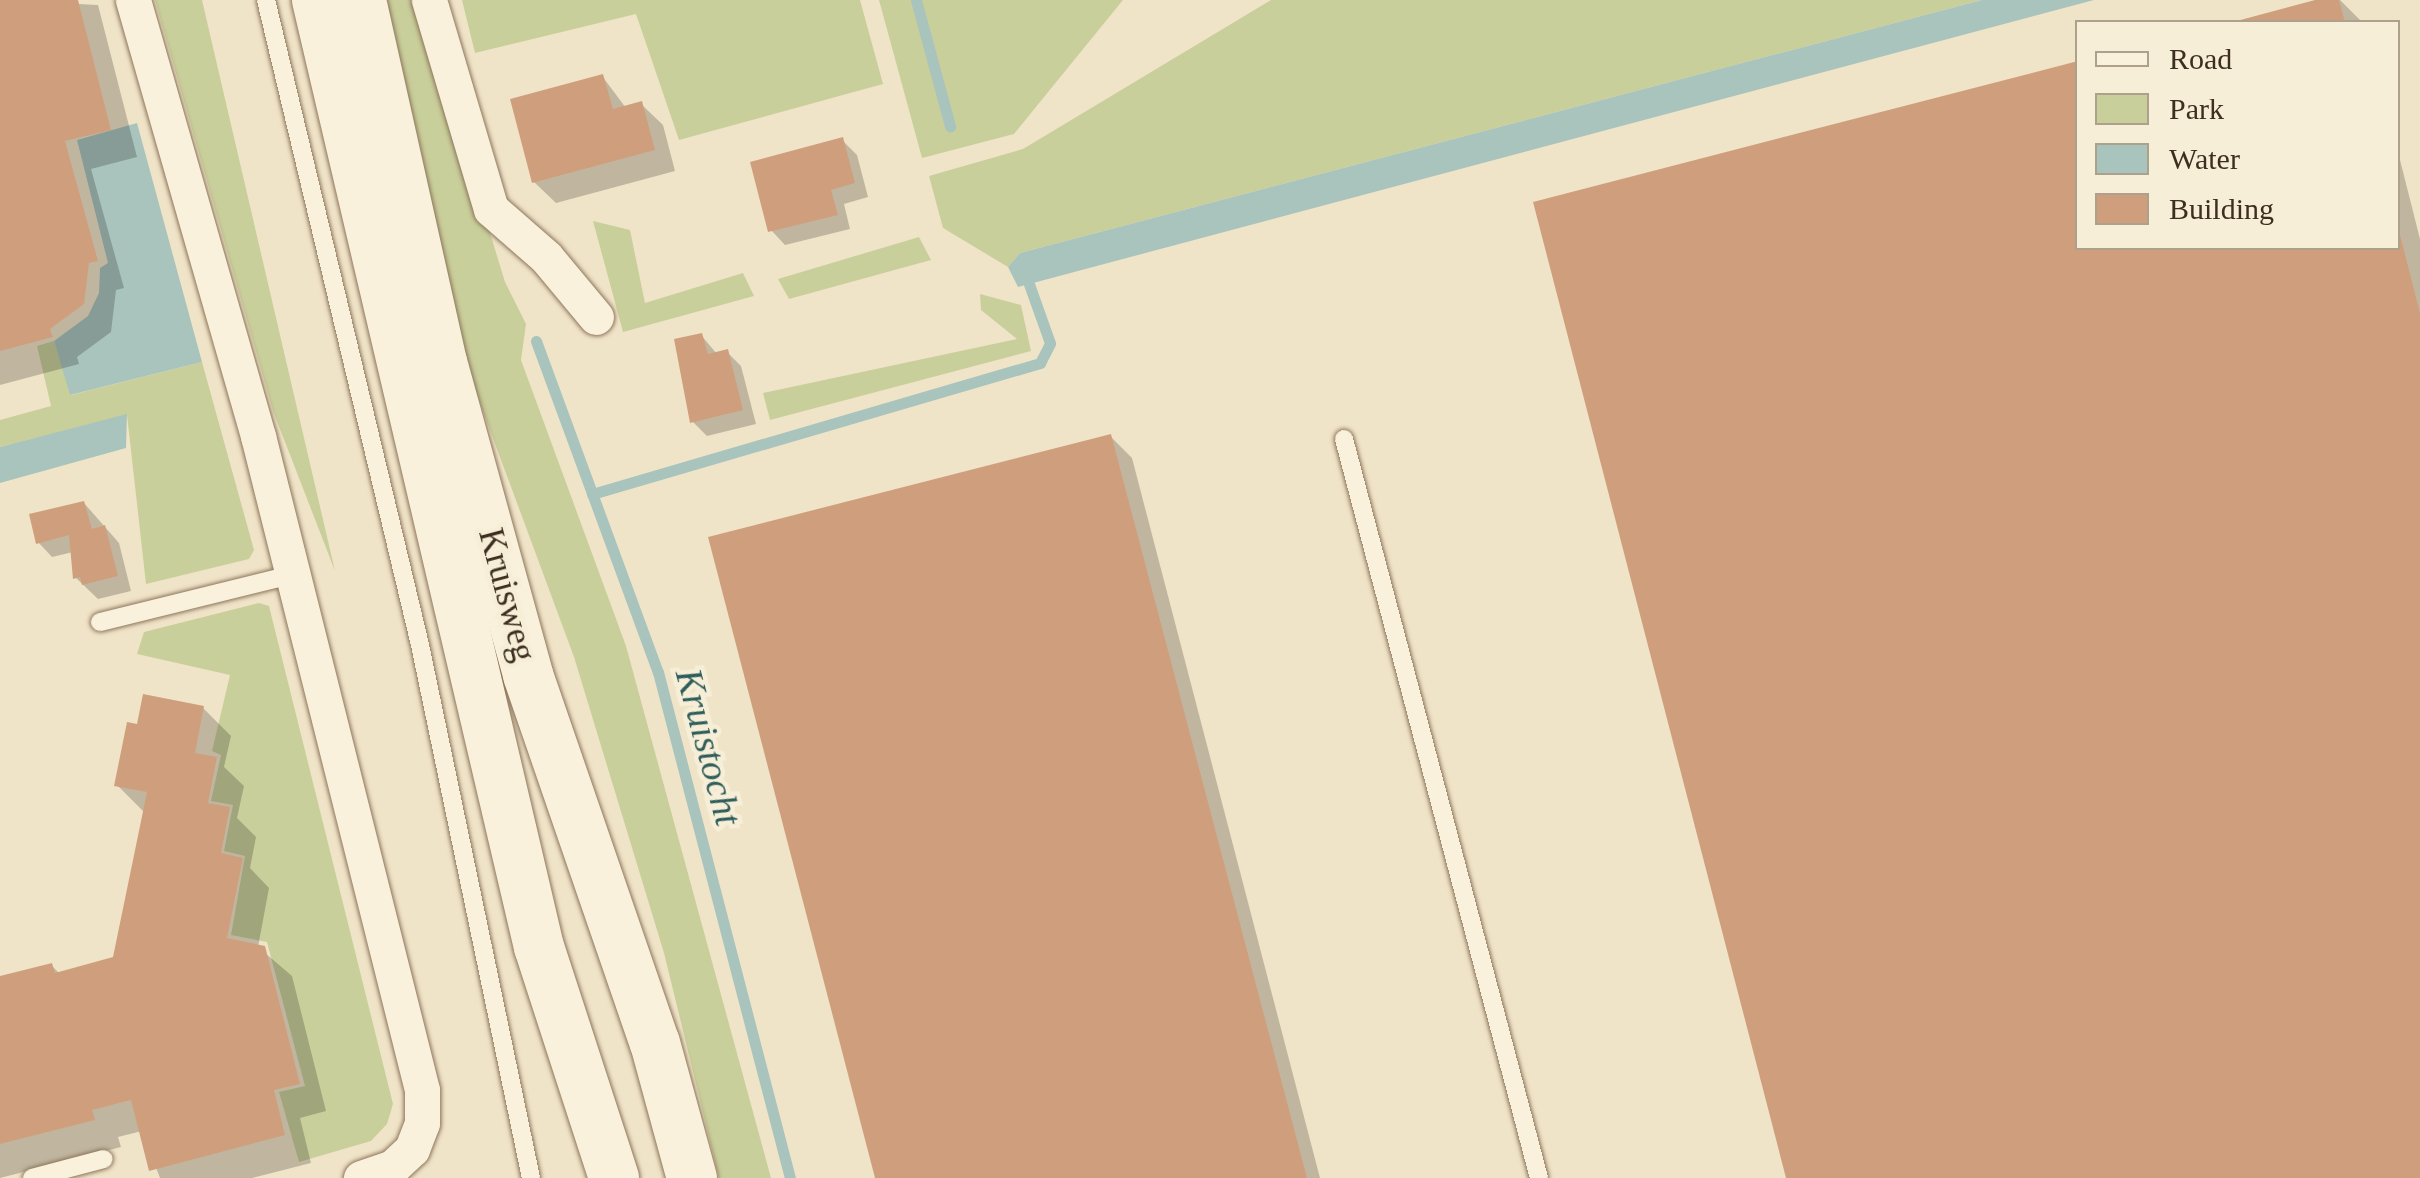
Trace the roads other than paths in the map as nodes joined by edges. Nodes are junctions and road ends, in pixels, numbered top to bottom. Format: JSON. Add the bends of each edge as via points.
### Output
{"nodes":[{"id":1,"x":133,"y":0,"type":"edge"},
{"id":2,"x":266,"y":0,"type":"edge"},
{"id":3,"x":318,"y":0,"type":"edge"},
{"id":4,"x":362,"y":0,"type":"edge"},
{"id":5,"x":429,"y":0,"type":"edge"},
{"id":6,"x":596,"y":317,"type":"dead end"},
{"id":7,"x":1344,"y":438,"type":"dead end"},
{"id":8,"x":290,"y":574,"type":"junction"},
{"id":9,"x":100,"y":622,"type":"dead end"},
{"id":10,"x":104,"y":1160,"type":"dead end"},
{"id":11,"x":32,"y":1178,"type":"edge"},
{"id":12,"x":361,"y":1178,"type":"edge"},
{"id":13,"x":530,"y":1178,"type":"edge"},
{"id":14,"x":614,"y":1178,"type":"edge"},
{"id":15,"x":692,"y":1178,"type":"edge"},
{"id":16,"x":1539,"y":1178,"type":"edge"}],
"edges":[{"from":1,"to":8,"type":"street"},
{"from":2,"to":13,"type":"lane","via":[[412,609]]},
{"from":3,"to":14,"type":"main road","name":"Kruisweg","via":[[539,947]]},
{"from":4,"to":15,"type":"main road","name":"Kruisweg","via":[[442,362],[523,656],[654,1043]]},
{"from":5,"to":6,"type":"street","via":[[492,209],[546,256]]},
{"from":7,"to":16,"type":"lane"},
{"from":8,"to":9,"type":"lane"},
{"from":8,"to":12,"type":"street","via":[[422,1090],[421,1130],[407,1154]]},
{"from":10,"to":11,"type":"lane"}]}
